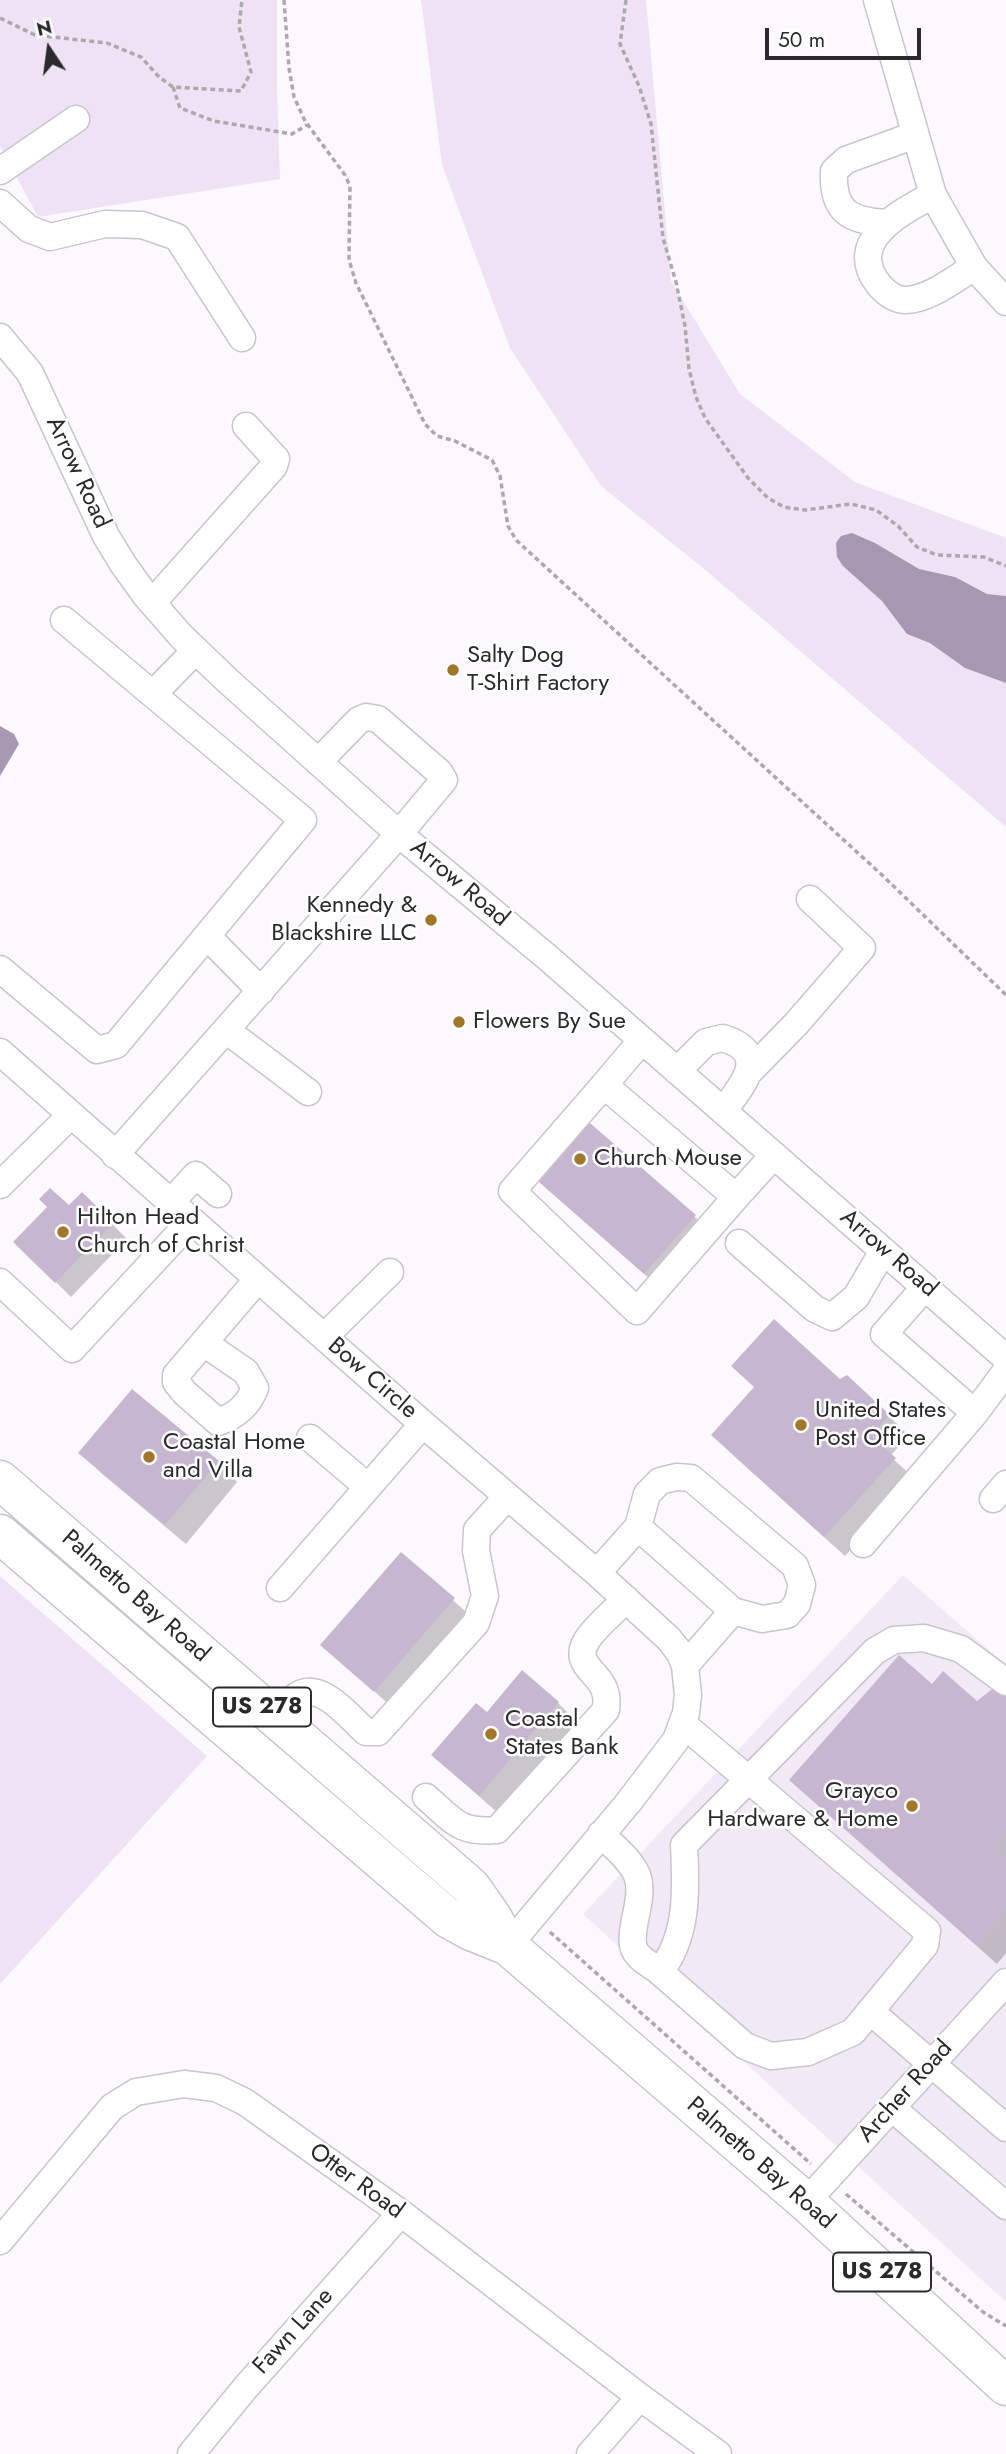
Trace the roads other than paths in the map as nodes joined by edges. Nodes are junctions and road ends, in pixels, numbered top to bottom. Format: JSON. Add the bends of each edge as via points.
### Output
{"nodes":[{"id":1,"x":877,"y":0,"type":"edge"},
{"id":2,"x":76,"y":119,"type":"dead end"},
{"id":3,"x":915,"y":135,"type":"junction"},
{"id":4,"x":0,"y":171,"type":"edge"},
{"id":5,"x":933,"y":195,"type":"junction"},
{"id":6,"x":0,"y":203,"type":"edge"},
{"id":7,"x":886,"y":223,"type":"junction"},
{"id":8,"x":974,"y":267,"type":"junction"},
{"id":9,"x":1006,"y":302,"type":"edge"},
{"id":10,"x":0,"y":337,"type":"edge"},
{"id":11,"x":242,"y":338,"type":"dead end"},
{"id":12,"x":246,"y":426,"type":"dead end"},
{"id":13,"x":152,"y":603,"type":"junction"},
{"id":14,"x":64,"y":620,"type":"dead end"},
{"id":15,"x":196,"y":650,"type":"junction"},
{"id":16,"x":153,"y":694,"type":"junction"},
{"id":17,"x":318,"y":762,"type":"junction"},
{"id":18,"x":399,"y":834,"type":"junction"},
{"id":19,"x":810,"y":899,"type":"dead end"},
{"id":20,"x":207,"y":936,"type":"junction"},
{"id":21,"x":0,"y":969,"type":"edge"},
{"id":22,"x":261,"y":990,"type":"junction"},
{"id":23,"x":226,"y":1030,"type":"junction"},
{"id":24,"x":642,"y":1040,"type":"junction"},
{"id":25,"x":0,"y":1052,"type":"edge"},
{"id":26,"x":750,"y":1070,"type":"junction"},
{"id":27,"x":677,"y":1071,"type":"junction"},
{"id":28,"x":604,"y":1086,"type":"junction"},
{"id":29,"x":308,"y":1093,"type":"dead end"},
{"id":30,"x":723,"y":1111,"type":"junction"},
{"id":31,"x":71,"y":1115,"type":"junction"},
{"id":32,"x":115,"y":1155,"type":"junction"},
{"id":33,"x":774,"y":1155,"type":"junction"},
{"id":34,"x":0,"y":1185,"type":"edge"},
{"id":35,"x":218,"y":1194,"type":"dead end"},
{"id":36,"x":736,"y":1197,"type":"junction"},
{"id":37,"x":170,"y":1203,"type":"junction"},
{"id":38,"x":191,"y":1221,"type":"junction"},
{"id":39,"x":739,"y":1243,"type":"dead end"},
{"id":40,"x":883,"y":1251,"type":"junction"},
{"id":41,"x":390,"y":1272,"type":"dead end"},
{"id":42,"x":258,"y":1279,"type":"junction"},
{"id":43,"x":0,"y":1282,"type":"edge"},
{"id":44,"x":925,"y":1287,"type":"junction"},
{"id":45,"x":324,"y":1337,"type":"junction"},
{"id":46,"x":204,"y":1343,"type":"dead end"},
{"id":47,"x":1006,"y":1358,"type":"edge"},
{"id":48,"x":1006,"y":1371,"type":"edge"},
{"id":49,"x":975,"y":1413,"type":"junction"},
{"id":50,"x":423,"y":1424,"type":"junction"},
{"id":51,"x":310,"y":1438,"type":"dead end"},
{"id":52,"x":0,"y":1480,"type":"edge"},
{"id":53,"x":368,"y":1487,"type":"junction"},
{"id":54,"x":507,"y":1497,"type":"junction"},
{"id":55,"x":638,"y":1527,"type":"junction"},
{"id":56,"x":0,"y":1534,"type":"edge"},
{"id":57,"x":863,"y":1544,"type":"dead end"},
{"id":58,"x":597,"y":1573,"type":"junction"},
{"id":59,"x":280,"y":1588,"type":"dead end"},
{"id":60,"x":626,"y":1599,"type":"junction"},
{"id":61,"x":733,"y":1611,"type":"junction"},
{"id":62,"x":685,"y":1666,"type":"junction"},
{"id":63,"x":1006,"y":1682,"type":"edge"},
{"id":64,"x":276,"y":1719,"type":"junction"},
{"id":65,"x":683,"y":1724,"type":"junction"},
{"id":66,"x":748,"y":1778,"type":"junction"},
{"id":67,"x":426,"y":1797,"type":"dead end"},
{"id":68,"x":601,"y":1834,"type":"junction"},
{"id":69,"x":508,"y":1946,"type":"junction"},
{"id":70,"x":660,"y":1972,"type":"junction"},
{"id":71,"x":1006,"y":1982,"type":"edge"},
{"id":72,"x":870,"y":2011,"type":"junction"},
{"id":73,"x":931,"y":2064,"type":"junction"},
{"id":74,"x":892,"y":2108,"type":"junction"},
{"id":75,"x":1006,"y":2128,"type":"edge"},
{"id":76,"x":806,"y":2202,"type":"junction"},
{"id":77,"x":1006,"y":2206,"type":"edge"},
{"id":78,"x":401,"y":2213,"type":"junction"},
{"id":79,"x":0,"y":2241,"type":"edge"},
{"id":80,"x":1006,"y":2386,"type":"edge"},
{"id":81,"x":640,"y":2397,"type":"junction"},
{"id":82,"x":191,"y":2454,"type":"edge"},
{"id":83,"x":590,"y":2454,"type":"edge"},
{"id":84,"x":718,"y":2454,"type":"edge"}],
"edges":[{"from":1,"to":3,"type":"street"},
{"from":2,"to":4,"type":"street"},
{"from":3,"to":5,"type":"street"},
{"from":3,"to":7,"type":"street","via":[[846,160],[834,171],[836,203],[851,216]]},
{"from":5,"to":7,"type":"street"},
{"from":5,"to":8,"type":"street"},
{"from":6,"to":11,"type":"street","via":[[29,229],[50,237],[105,224],[142,225],[177,237]]},
{"from":7,"to":8,"type":"street","via":[[874,235],[869,257],[875,280],[897,299],[927,295]]},
{"from":8,"to":9,"type":"street"},
{"from":10,"to":13,"type":"street","name":"Arrow Road","via":[[30,373],[106,536]]},
{"from":12,"to":13,"type":"street","via":[[276,460],[274,467]]},
{"from":13,"to":15,"type":"street","name":"Arrow Road"},
{"from":14,"to":16,"type":"street"},
{"from":15,"to":16,"type":"street"},
{"from":15,"to":17,"type":"street","name":"Arrow Road"},
{"from":16,"to":20,"type":"street","via":[[303,820]]},
{"from":17,"to":18,"type":"street","name":"Arrow Road"},
{"from":17,"to":18,"type":"street","via":[[366,717],[378,719],[439,772],[444,780]]},
{"from":18,"to":22,"type":"street"},
{"from":18,"to":24,"type":"street","name":"Arrow Road"},
{"from":19,"to":26,"type":"street","via":[[862,948]]},
{"from":20,"to":21,"type":"street","via":[[116,1045],[97,1050]]},
{"from":20,"to":22,"type":"street"},
{"from":22,"to":23,"type":"street"},
{"from":23,"to":29,"type":"street"},
{"from":23,"to":32,"type":"street"},
{"from":24,"to":27,"type":"street","name":"Arrow Road"},
{"from":24,"to":28,"type":"street"},
{"from":25,"to":31,"type":"street","name":"Bow Circle"},
{"from":26,"to":27,"type":"street","via":[[743,1048],[723,1038],[706,1042]]},
{"from":26,"to":30,"type":"street"},
{"from":27,"to":30,"type":"street","name":"Arrow Road"},
{"from":28,"to":36,"type":"street"},
{"from":28,"to":36,"type":"street","via":[[512,1191],[637,1311]]},
{"from":30,"to":33,"type":"street","name":"Arrow Road"},
{"from":31,"to":32,"type":"street","name":"Bow Circle"},
{"from":31,"to":34,"type":"street"},
{"from":32,"to":37,"type":"street","name":"Bow Circle"},
{"from":33,"to":36,"type":"street"},
{"from":33,"to":40,"type":"street","name":"Arrow Road"},
{"from":35,"to":37,"type":"street","via":[[196,1175]]},
{"from":37,"to":38,"type":"street","name":"Bow Circle"},
{"from":38,"to":42,"type":"street","name":"Bow Circle"},
{"from":38,"to":43,"type":"street","via":[[72,1349]]},
{"from":39,"to":40,"type":"street","via":[[815,1309],[832,1317],[856,1297]]},
{"from":40,"to":44,"type":"street","name":"Arrow Road"},
{"from":41,"to":45,"type":"street"},
{"from":42,"to":45,"type":"street","name":"Bow Circle"},
{"from":42,"to":46,"type":"street"},
{"from":44,"to":47,"type":"street","name":"Arrow Road"},
{"from":44,"to":49,"type":"street","via":[[884,1334]]},
{"from":45,"to":50,"type":"street","name":"Bow Circle"},
{"from":48,"to":49,"type":"street"},
{"from":49,"to":57,"type":"street"},
{"from":50,"to":53,"type":"street"},
{"from":50,"to":54,"type":"street","name":"Bow Circle"},
{"from":51,"to":53,"type":"street"},
{"from":52,"to":64,"type":"highway","name":"Palmetto Bay Road","number":"US 278"},
{"from":53,"to":59,"type":"street"},
{"from":54,"to":58,"type":"street","name":"Bow Circle"},
{"from":54,"to":64,"type":"street","via":[[477,1530],[476,1551],[485,1596],[476,1623],[378,1732],[366,1732],[315,1692],[294,1698]]},
{"from":55,"to":58,"type":"street"},
{"from":55,"to":61,"type":"street"},
{"from":55,"to":61,"type":"street","via":[[647,1494],[660,1481],[691,1478],[795,1566],[802,1585],[797,1604],[787,1615],[762,1619]]},
{"from":56,"to":69,"type":"highway","name":"Palmetto Bay Road","number":"US 278","via":[[449,1919]]},
{"from":58,"to":60,"type":"street","name":"Bow Circle"},
{"from":60,"to":62,"type":"street","name":"Bow Circle","via":[[669,1639]]},
{"from":60,"to":67,"type":"street","via":[[586,1641],[583,1657],[608,1698],[606,1710],[497,1830],[475,1832],[461,1826]]},
{"from":61,"to":62,"type":"street"},
{"from":62,"to":65,"type":"street","name":"Bow Circle","via":[[688,1695]]},
{"from":63,"to":66,"type":"street","via":[[961,1649],[924,1638],[894,1640],[875,1651]]},
{"from":64,"to":69,"type":"highway","name":"Palmetto Bay Road","number":"US 278","via":[[471,1887]]},
{"from":65,"to":66,"type":"street"},
{"from":65,"to":68,"type":"street","name":"Bow Circle","via":[[667,1754]]},
{"from":66,"to":70,"type":"street","via":[[684,1845],[684,1917],[672,1956]]},
{"from":66,"to":72,"type":"street","via":[[927,1931],[925,1945]]},
{"from":68,"to":69,"type":"street","name":"Bow Circle"},
{"from":68,"to":70,"type":"street","via":[[637,1875],[640,1906],[632,1942],[636,1954]]},
{"from":69,"to":76,"type":"highway","name":"Palmetto Bay Road","number":"US 278"},
{"from":70,"to":72,"type":"street","via":[[744,2046],[771,2056],[808,2052],[853,2032]]},
{"from":71,"to":73,"type":"street","name":"Archer Road"},
{"from":72,"to":73,"type":"street"},
{"from":73,"to":74,"type":"street","name":"Archer Road"},
{"from":73,"to":75,"type":"street"},
{"from":74,"to":76,"type":"street","name":"Archer Road"},
{"from":74,"to":77,"type":"street"},
{"from":76,"to":80,"type":"highway","name":"Palmetto Bay Road","number":"US 278"},
{"from":78,"to":79,"type":"street","name":"Otter Road","via":[[245,2102],[216,2088],[184,2084],[136,2092],[112,2107]]},
{"from":78,"to":81,"type":"street","name":"Otter Road"},
{"from":78,"to":82,"type":"street","name":"Fawn Lane"},
{"from":81,"to":83,"type":"street"},
{"from":81,"to":84,"type":"street","name":"Otter Road"}]}
